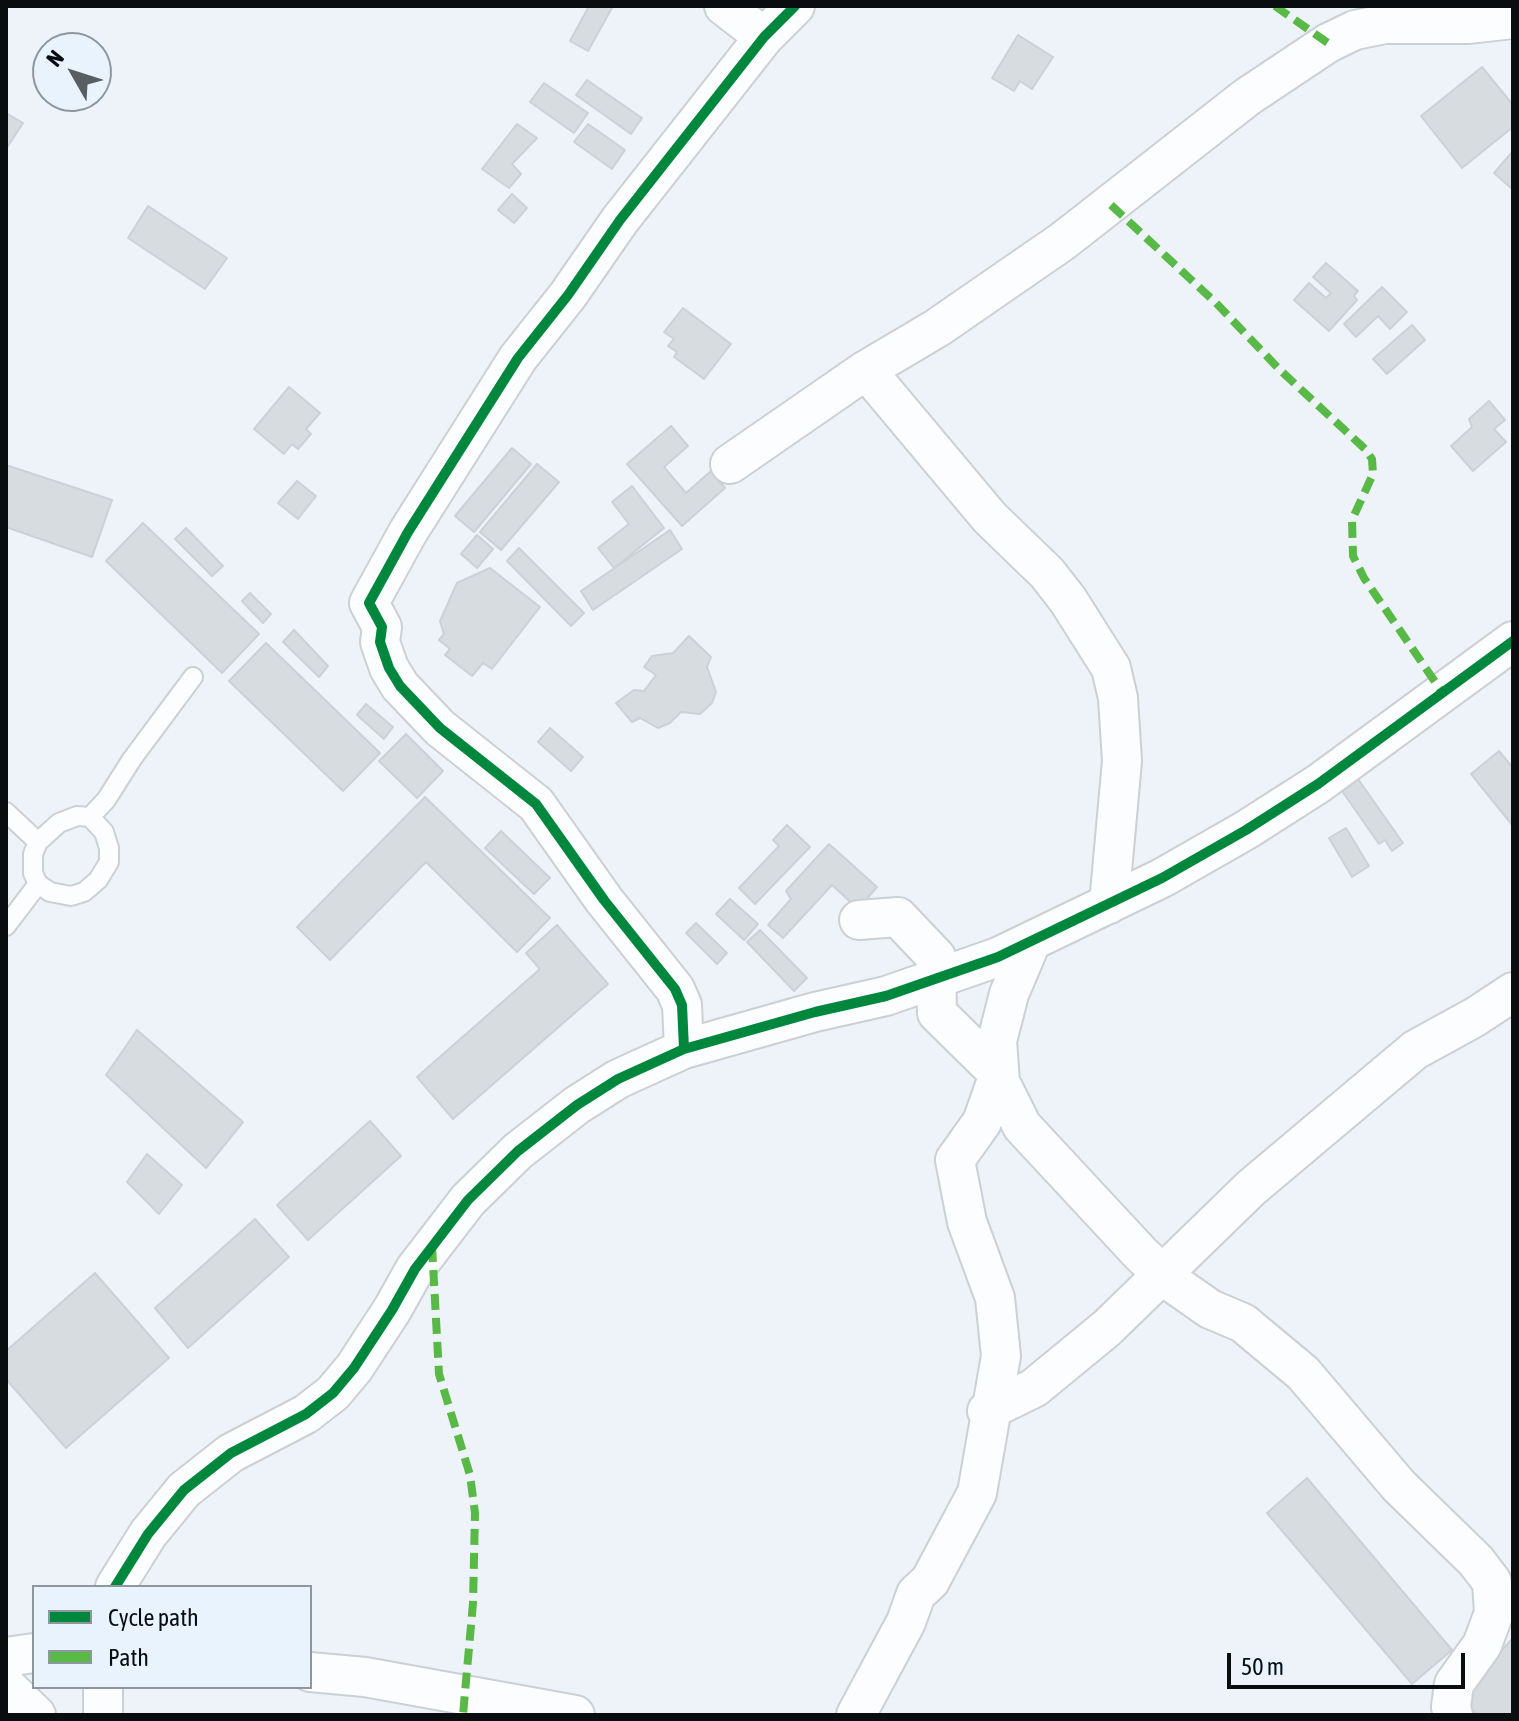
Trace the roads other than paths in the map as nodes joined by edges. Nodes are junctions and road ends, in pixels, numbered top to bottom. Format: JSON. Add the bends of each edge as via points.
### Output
{"nodes":[{"id":1,"x":724,"y":6,"type":"edge"},
{"id":2,"x":795,"y":6,"type":"edge"},
{"id":3,"x":1513,"y":19,"type":"edge"},
{"id":4,"x":764,"y":37,"type":"junction"},
{"id":5,"x":866,"y":370,"type":"junction"},
{"id":6,"x":730,"y":464,"type":"dead end"},
{"id":7,"x":1513,"y":641,"type":"edge"},
{"id":8,"x":193,"y":677,"type":"dead end"},
{"id":9,"x":6,"y":812,"type":"edge"},
{"id":10,"x":90,"y":817,"type":"junction"},
{"id":11,"x":38,"y":842,"type":"junction"},
{"id":12,"x":38,"y":884,"type":"junction"},
{"id":13,"x":1109,"y":904,"type":"junction"},
{"id":14,"x":859,"y":920,"type":"dead end"},
{"id":15,"x":6,"y":926,"type":"edge"},
{"id":16,"x":1031,"y":942,"type":"junction"},
{"id":17,"x":936,"y":978,"type":"junction"},
{"id":18,"x":1513,"y":992,"type":"edge"},
{"id":19,"x":684,"y":1049,"type":"junction"},
{"id":20,"x":999,"y":1074,"type":"junction"},
{"id":21,"x":1164,"y":1275,"type":"junction"},
{"id":22,"x":989,"y":1410,"type":"junction"},
{"id":23,"x":116,"y":1585,"type":"edge"},
{"id":24,"x":32,"y":1653,"type":"edge"},
{"id":25,"x":6,"y":1657,"type":"edge"},
{"id":26,"x":312,"y":1672,"type":"edge"},
{"id":27,"x":6,"y":1686,"type":"edge"},
{"id":28,"x":103,"y":1689,"type":"edge"},
{"id":29,"x":36,"y":1715,"type":"edge"},
{"id":30,"x":103,"y":1715,"type":"edge"},
{"id":31,"x":575,"y":1715,"type":"edge"},
{"id":32,"x":856,"y":1715,"type":"edge"},
{"id":33,"x":1453,"y":1715,"type":"edge"}],
"edges":[{"from":1,"to":4,"type":"street"},
{"from":2,"to":4,"type":"street"},
{"from":3,"to":5,"type":"street","via":[[1385,24],[1328,43],[1247,97],[1063,241]]},
{"from":4,"to":19,"type":"street","via":[[518,358],[369,603],[382,627],[380,642],[389,668],[400,686],[440,728],[536,804],[675,989],[682,1005]]},
{"from":5,"to":6,"type":"street"},
{"from":5,"to":13,"type":"street","via":[[990,518],[1047,573],[1111,668],[1122,761]]},
{"from":7,"to":13,"type":"street","via":[[1318,784],[1246,830]]},
{"from":8,"to":10,"type":"lane"},
{"from":9,"to":11,"type":"lane"},
{"from":10,"to":11,"type":"lane","via":[[59,823]]},
{"from":10,"to":12,"type":"lane","via":[[104,832],[109,848],[109,862],[98,880],[71,896]]},
{"from":11,"to":12,"type":"lane","via":[[33,873]]},
{"from":12,"to":15,"type":"lane"},
{"from":13,"to":16,"type":"street"},
{"from":14,"to":17,"type":"street","via":[[898,917],[936,957]]},
{"from":16,"to":17,"type":"street"},
{"from":16,"to":20,"type":"street","via":[[1001,1020]]},
{"from":17,"to":19,"type":"street"},
{"from":17,"to":20,"type":"street","via":[[937,1013]]},
{"from":18,"to":21,"type":"street","via":[[1415,1050],[1251,1188]]},
{"from":19,"to":23,"type":"street","via":[[618,1079],[518,1151],[439,1237],[333,1393],[306,1414],[231,1453],[184,1490]]},
{"from":20,"to":21,"type":"street","via":[[1022,1126]]},
{"from":20,"to":22,"type":"street","via":[[982,1122],[955,1160],[967,1222],[995,1298],[1001,1356]]},
{"from":21,"to":22,"type":"street","via":[[1034,1388]]},
{"from":21,"to":33,"type":"street","via":[[1210,1309],[1243,1323],[1303,1373],[1399,1486],[1492,1582],[1494,1613],[1482,1645],[1454,1684]]},
{"from":22,"to":32,"type":"street","via":[[977,1493],[930,1581],[916,1594]]},
{"from":24,"to":25,"type":"street"},
{"from":26,"to":31,"type":"street"},
{"from":27,"to":29,"type":"street"},
{"from":28,"to":30,"type":"street"}]}
